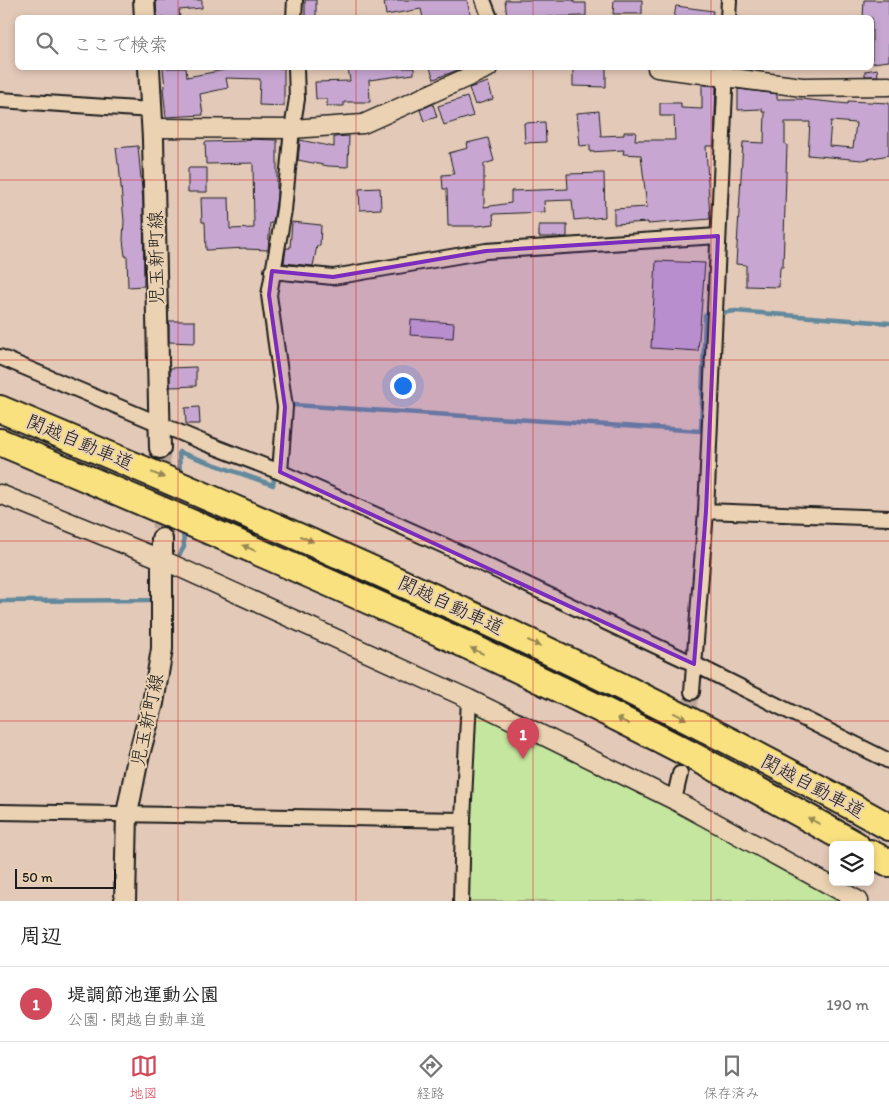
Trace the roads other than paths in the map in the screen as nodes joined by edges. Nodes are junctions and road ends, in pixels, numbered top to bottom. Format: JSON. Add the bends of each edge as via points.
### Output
{"nodes":[{"id":1,"x":144,"y":0,"type":"edge"},
{"id":2,"x":295,"y":0,"type":"edge"},
{"id":3,"x":483,"y":0,"type":"edge"},
{"id":4,"x":729,"y":0,"type":"edge"},
{"id":5,"x":145,"y":15,"type":"edge"},
{"id":6,"x":294,"y":15,"type":"edge"},
{"id":7,"x":489,"y":15,"type":"edge"},
{"id":8,"x":728,"y":15,"type":"edge"},
{"id":9,"x":149,"y":70,"type":"edge"},
{"id":10,"x":296,"y":70,"type":"edge"},
{"id":11,"x":484,"y":70,"type":"edge"},
{"id":12,"x":692,"y":70,"type":"edge"},
{"id":13,"x":726,"y":72,"type":"edge"},
{"id":14,"x":889,"y":86,"type":"edge"},
{"id":15,"x":0,"y":100,"type":"edge"},
{"id":16,"x":152,"y":119,"type":"junction"},
{"id":17,"x":292,"y":128,"type":"junction"},
{"id":18,"x":718,"y":236,"type":"junction"},
{"id":19,"x":272,"y":271,"type":"junction"},
{"id":20,"x":0,"y":357,"type":"edge"},
{"id":21,"x":0,"y":409,"type":"edge"},
{"id":22,"x":159,"y":424,"type":"junction"},
{"id":23,"x":0,"y":442,"type":"edge"},
{"id":24,"x":160,"y":448,"type":"tunnel mouth"},
{"id":25,"x":280,"y":472,"type":"junction"},
{"id":26,"x":0,"y":494,"type":"edge"},
{"id":27,"x":706,"y":511,"type":"junction"},
{"id":28,"x":889,"y":518,"type":"edge"},
{"id":29,"x":162,"y":539,"type":"tunnel mouth"},
{"id":30,"x":162,"y":560,"type":"junction"},
{"id":31,"x":694,"y":664,"type":"junction"},
{"id":32,"x":692,"y":692,"type":"tunnel mouth"},
{"id":33,"x":469,"y":699,"type":"junction"},
{"id":34,"x":889,"y":761,"type":"edge"},
{"id":35,"x":680,"y":774,"type":"tunnel mouth"},
{"id":36,"x":674,"y":800,"type":"junction"},
{"id":37,"x":0,"y":812,"type":"edge"},
{"id":38,"x":127,"y":814,"type":"junction"},
{"id":39,"x":463,"y":820,"type":"junction"},
{"id":40,"x":889,"y":827,"type":"edge"},
{"id":41,"x":849,"y":841,"type":"edge"},
{"id":42,"x":874,"y":855,"type":"edge"},
{"id":43,"x":889,"y":864,"type":"edge"},
{"id":44,"x":125,"y":901,"type":"edge"},
{"id":45,"x":461,"y":901,"type":"edge"},
{"id":46,"x":859,"y":901,"type":"edge"}],
"edges":[{"from":1,"to":5,"type":"main road"},
{"from":2,"to":6,"type":"street"},
{"from":3,"to":7,"type":"street"},
{"from":4,"to":8,"type":"street"},
{"from":9,"to":16,"type":"main road","name":"児玉新町線"},
{"from":10,"to":17,"type":"street","via":[[297,100]]},
{"from":11,"to":17,"type":"street","via":[[363,124]]},
{"from":12,"to":13,"type":"street"},
{"from":13,"to":14,"type":"street","via":[[802,87]]},
{"from":13,"to":18,"type":"street"},
{"from":15,"to":16,"type":"street"},
{"from":16,"to":17,"type":"street"},
{"from":16,"to":22,"type":"main road","name":"児玉新町線"},
{"from":17,"to":19,"type":"street","via":[[284,210]]},
{"from":18,"to":19,"type":"street","via":[[486,251],[333,276]]},
{"from":18,"to":27,"type":"street"},
{"from":19,"to":25,"type":"street","via":[[269,294],[285,407]]},
{"from":20,"to":22,"type":"street"},
{"from":21,"to":40,"type":"highway","name":"関越自動車道","one_way":true,"via":[[261,519],[568,659]]},
{"from":22,"to":24,"type":"main road","name":"児玉新町線"},
{"from":22,"to":25,"type":"street"},
{"from":41,"to":23,"type":"highway","name":"関越自動車道","one_way":true,"via":[[644,732],[470,648],[240,544]]},
{"from":25,"to":31,"type":"street"},
{"from":26,"to":30,"type":"street"},
{"from":27,"to":28,"type":"street"},
{"from":27,"to":31,"type":"street"},
{"from":29,"to":30,"type":"main road","name":"児玉新町線"},
{"from":30,"to":33,"type":"street"},
{"from":30,"to":38,"type":"main road","name":"児玉新町線","via":[[162,649]]},
{"from":31,"to":32,"type":"street"},
{"from":31,"to":34,"type":"street"},
{"from":33,"to":36,"type":"street"},
{"from":33,"to":39,"type":"street"},
{"from":35,"to":36,"type":"street"},
{"from":36,"to":46,"type":"street"},
{"from":37,"to":38,"type":"street"},
{"from":38,"to":39,"type":"street"},
{"from":38,"to":44,"type":"main road","name":"児玉新町線"},
{"from":39,"to":45,"type":"street"},
{"from":42,"to":43,"type":"highway"}]}
